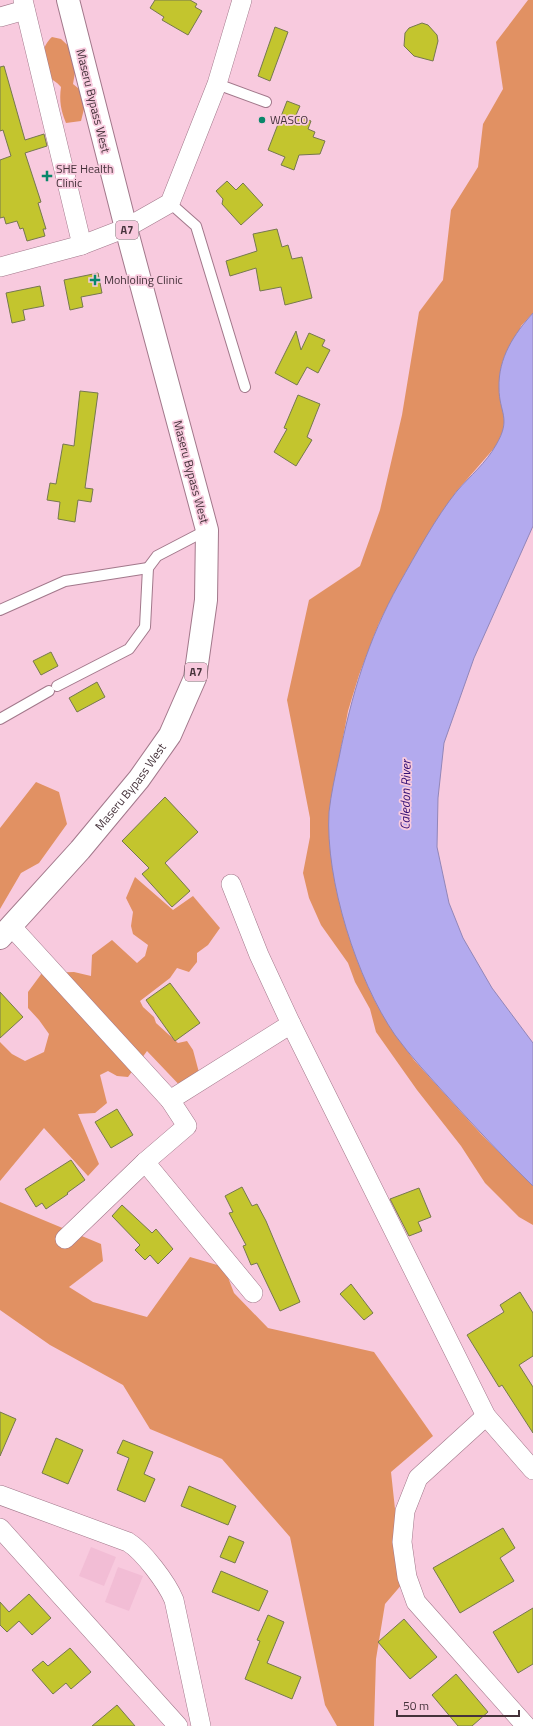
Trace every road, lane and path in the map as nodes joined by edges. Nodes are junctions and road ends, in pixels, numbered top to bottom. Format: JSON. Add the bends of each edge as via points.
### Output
{"nodes":[{"id":1,"x":68,"y":0,"type":"edge"},
{"id":2,"x":242,"y":0,"type":"edge"},
{"id":3,"x":24,"y":5,"type":"edge"},
{"id":4,"x":0,"y":17,"type":"edge"},
{"id":5,"x":217,"y":84,"type":"junction"},
{"id":6,"x":266,"y":102,"type":"dead end"},
{"id":7,"x":170,"y":203,"type":"junction"},
{"id":8,"x":126,"y":228,"type":"junction"},
{"id":9,"x":82,"y":245,"type":"junction"},
{"id":10,"x":0,"y":267,"type":"edge"},
{"id":11,"x":245,"y":387,"type":"dead end"},
{"id":12,"x":207,"y":530,"type":"junction"},
{"id":13,"x":148,"y":568,"type":"junction"},
{"id":14,"x":0,"y":610,"type":"edge"},
{"id":15,"x":0,"y":719,"type":"edge"},
{"id":16,"x":231,"y":884,"type":"dead end"},
{"id":17,"x":5,"y":932,"type":"edge"},
{"id":18,"x":291,"y":1024,"type":"junction"},
{"id":19,"x":170,"y":1100,"type":"junction"},
{"id":20,"x":145,"y":1162,"type":"junction"},
{"id":21,"x":65,"y":1239,"type":"dead end"},
{"id":22,"x":253,"y":1293,"type":"dead end"},
{"id":23,"x":486,"y":1416,"type":"junction"},
{"id":24,"x":533,"y":1470,"type":"edge"},
{"id":25,"x":0,"y":1495,"type":"edge"},
{"id":26,"x":0,"y":1528,"type":"edge"},
{"id":27,"x":178,"y":1726,"type":"edge"},
{"id":28,"x":201,"y":1726,"type":"edge"},
{"id":29,"x":526,"y":1726,"type":"edge"}],
"edges":[{"from":1,"to":8,"type":"main road","name":"Maseru Bypass West","number":"A7"},
{"from":2,"to":5,"type":"street"},
{"from":3,"to":4,"type":"street"},
{"from":3,"to":9,"type":"street"},
{"from":5,"to":6,"type":"lane"},
{"from":5,"to":7,"type":"street"},
{"from":7,"to":8,"type":"street"},
{"from":7,"to":11,"type":"lane","via":[[196,226]]},
{"from":8,"to":9,"type":"street"},
{"from":8,"to":12,"type":"main road","name":"Maseru Bypass West","number":"A7"},
{"from":9,"to":10,"type":"street"},
{"from":12,"to":13,"type":"lane","via":[[157,556]]},
{"from":12,"to":17,"type":"main road","name":"Maseru Bypass West","number":"A7","via":[[206,600],[195,678],[170,735],[139,779],[80,850]]},
{"from":13,"to":14,"type":"lane","via":[[65,582]]},
{"from":13,"to":15,"type":"lane","via":[[144,628],[129,649]]},
{"from":16,"to":18,"type":"street","via":[[259,955]]},
{"from":17,"to":19,"type":"street"},
{"from":18,"to":19,"type":"street"},
{"from":18,"to":23,"type":"street"},
{"from":19,"to":20,"type":"street","via":[[187,1126]]},
{"from":20,"to":21,"type":"street"},
{"from":20,"to":22,"type":"street"},
{"from":23,"to":24,"type":"street"},
{"from":23,"to":29,"type":"street","via":[[418,1478],[405,1511],[402,1542],[406,1570],[416,1602]]},
{"from":25,"to":28,"type":"street","via":[[128,1542],[137,1548],[169,1589],[174,1600]]},
{"from":26,"to":27,"type":"street"}]}
